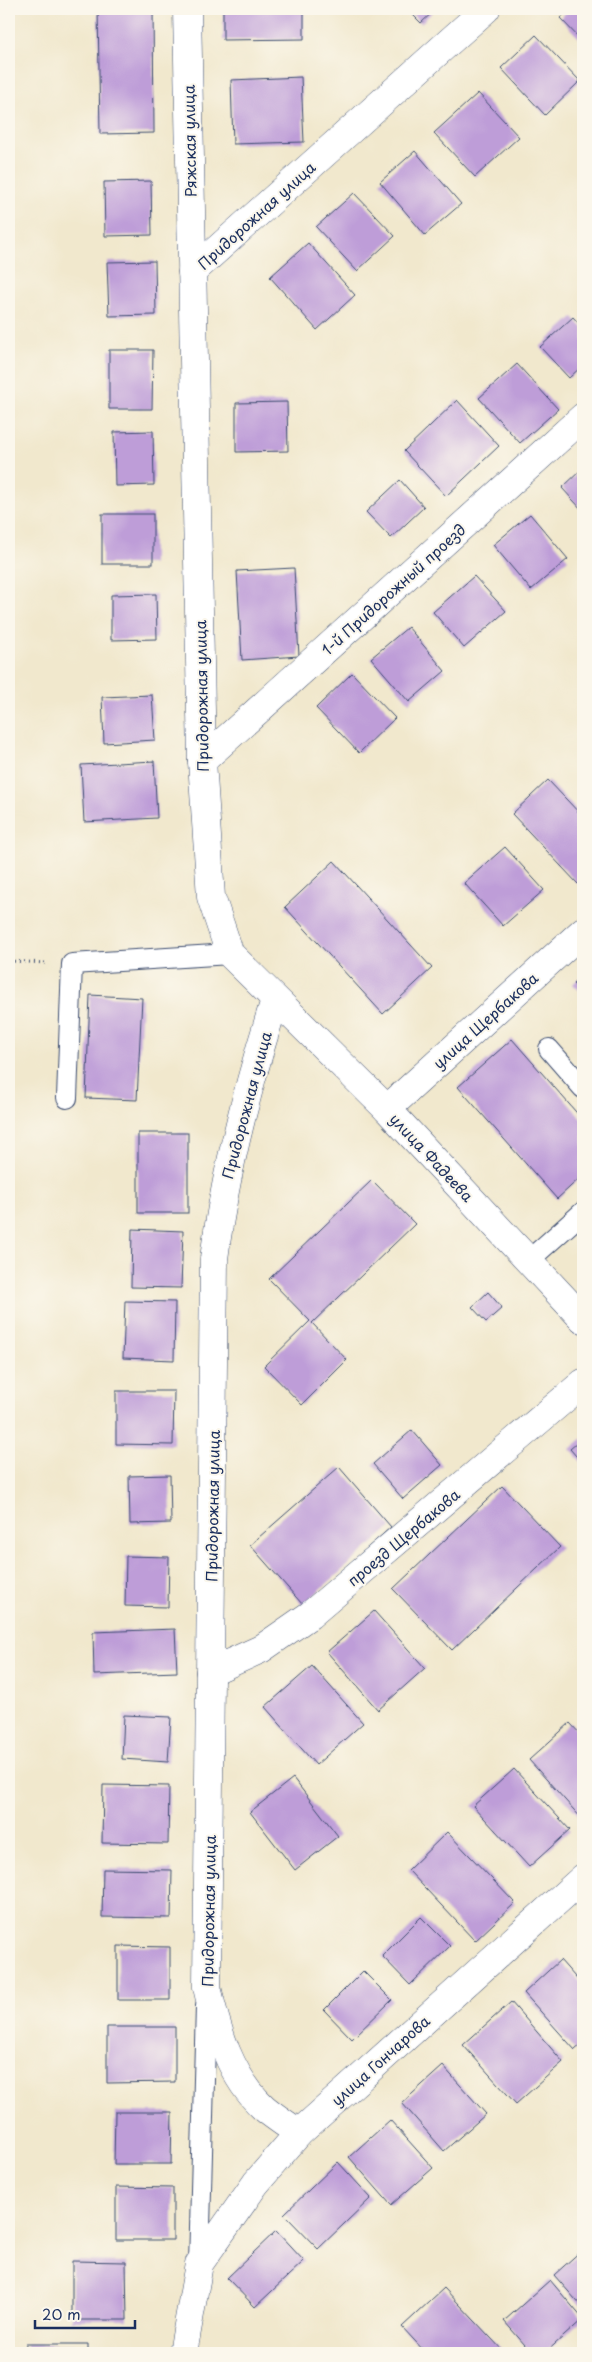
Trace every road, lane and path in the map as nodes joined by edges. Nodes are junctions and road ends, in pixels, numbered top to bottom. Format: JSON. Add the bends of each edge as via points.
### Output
{"nodes":[{"id":1,"x":187,"y":9,"type":"edge"},
{"id":2,"x":486,"y":9,"type":"edge"},
{"id":3,"x":192,"y":272,"type":"junction"},
{"id":4,"x":583,"y":417,"type":"edge"},
{"id":5,"x":202,"y":761,"type":"junction"},
{"id":6,"x":583,"y":932,"type":"edge"},
{"id":7,"x":230,"y":954,"type":"junction"},
{"id":8,"x":9,"y":962,"type":"edge"},
{"id":9,"x":72,"y":964,"type":"junction"},
{"id":10,"x":275,"y":1000,"type":"junction"},
{"id":11,"x":549,"y":1049,"type":"dead end"},
{"id":12,"x":583,"y":1088,"type":"edge"},
{"id":13,"x":67,"y":1098,"type":"dead end"},
{"id":14,"x":386,"y":1109,"type":"junction"},
{"id":15,"x":583,"y":1212,"type":"edge"},
{"id":16,"x":528,"y":1260,"type":"junction"},
{"id":17,"x":583,"y":1320,"type":"edge"},
{"id":18,"x":583,"y":1383,"type":"edge"},
{"id":19,"x":210,"y":1672,"type":"junction"},
{"id":20,"x":583,"y":1878,"type":"edge"},
{"id":21,"x":207,"y":1987,"type":"junction"},
{"id":22,"x":299,"y":2133,"type":"junction"},
{"id":23,"x":199,"y":2264,"type":"junction"},
{"id":24,"x":183,"y":2353,"type":"edge"}],
"edges":[{"from":1,"to":3,"type":"street","name":"Ряжская улица"},
{"from":2,"to":3,"type":"street","name":"Придорожная улица"},
{"from":3,"to":5,"type":"street","name":"Придорожная улица"},
{"from":4,"to":5,"type":"street","name":"1-й Придорожный проезд"},
{"from":5,"to":7,"type":"street","name":"Придорожная улица","via":[[211,897]]},
{"from":6,"to":14,"type":"street","name":"улица Щербакова"},
{"from":7,"to":9,"type":"lane"},
{"from":7,"to":10,"type":"street","name":"Придорожная улица"},
{"from":8,"to":9,"type":"path"},
{"from":9,"to":13,"type":"lane"},
{"from":10,"to":14,"type":"street","name":"улица Фадеева"},
{"from":10,"to":19,"type":"street","name":"Придорожная улица","via":[[250,1076],[221,1203],[214,1260]]},
{"from":11,"to":12,"type":"lane"},
{"from":14,"to":16,"type":"street","name":"улица Фадеева"},
{"from":15,"to":16,"type":"lane"},
{"from":16,"to":17,"type":"street","name":"улица Фадеева"},
{"from":18,"to":19,"type":"street","name":"проезд Щербакова","via":[[310,1615],[261,1649]]},
{"from":19,"to":21,"type":"street","name":"Придорожная улица"},
{"from":20,"to":22,"type":"street","name":"улица Гончарова"},
{"from":21,"to":22,"type":"street","via":[[218,2034],[240,2080],[264,2107]]},
{"from":21,"to":23,"type":"lane","name":"Придорожная улица"},
{"from":22,"to":23,"type":"street","name":"улица Гончарова","via":[[256,2183]]},
{"from":23,"to":24,"type":"street","name":"Придорожная улица"}]}
